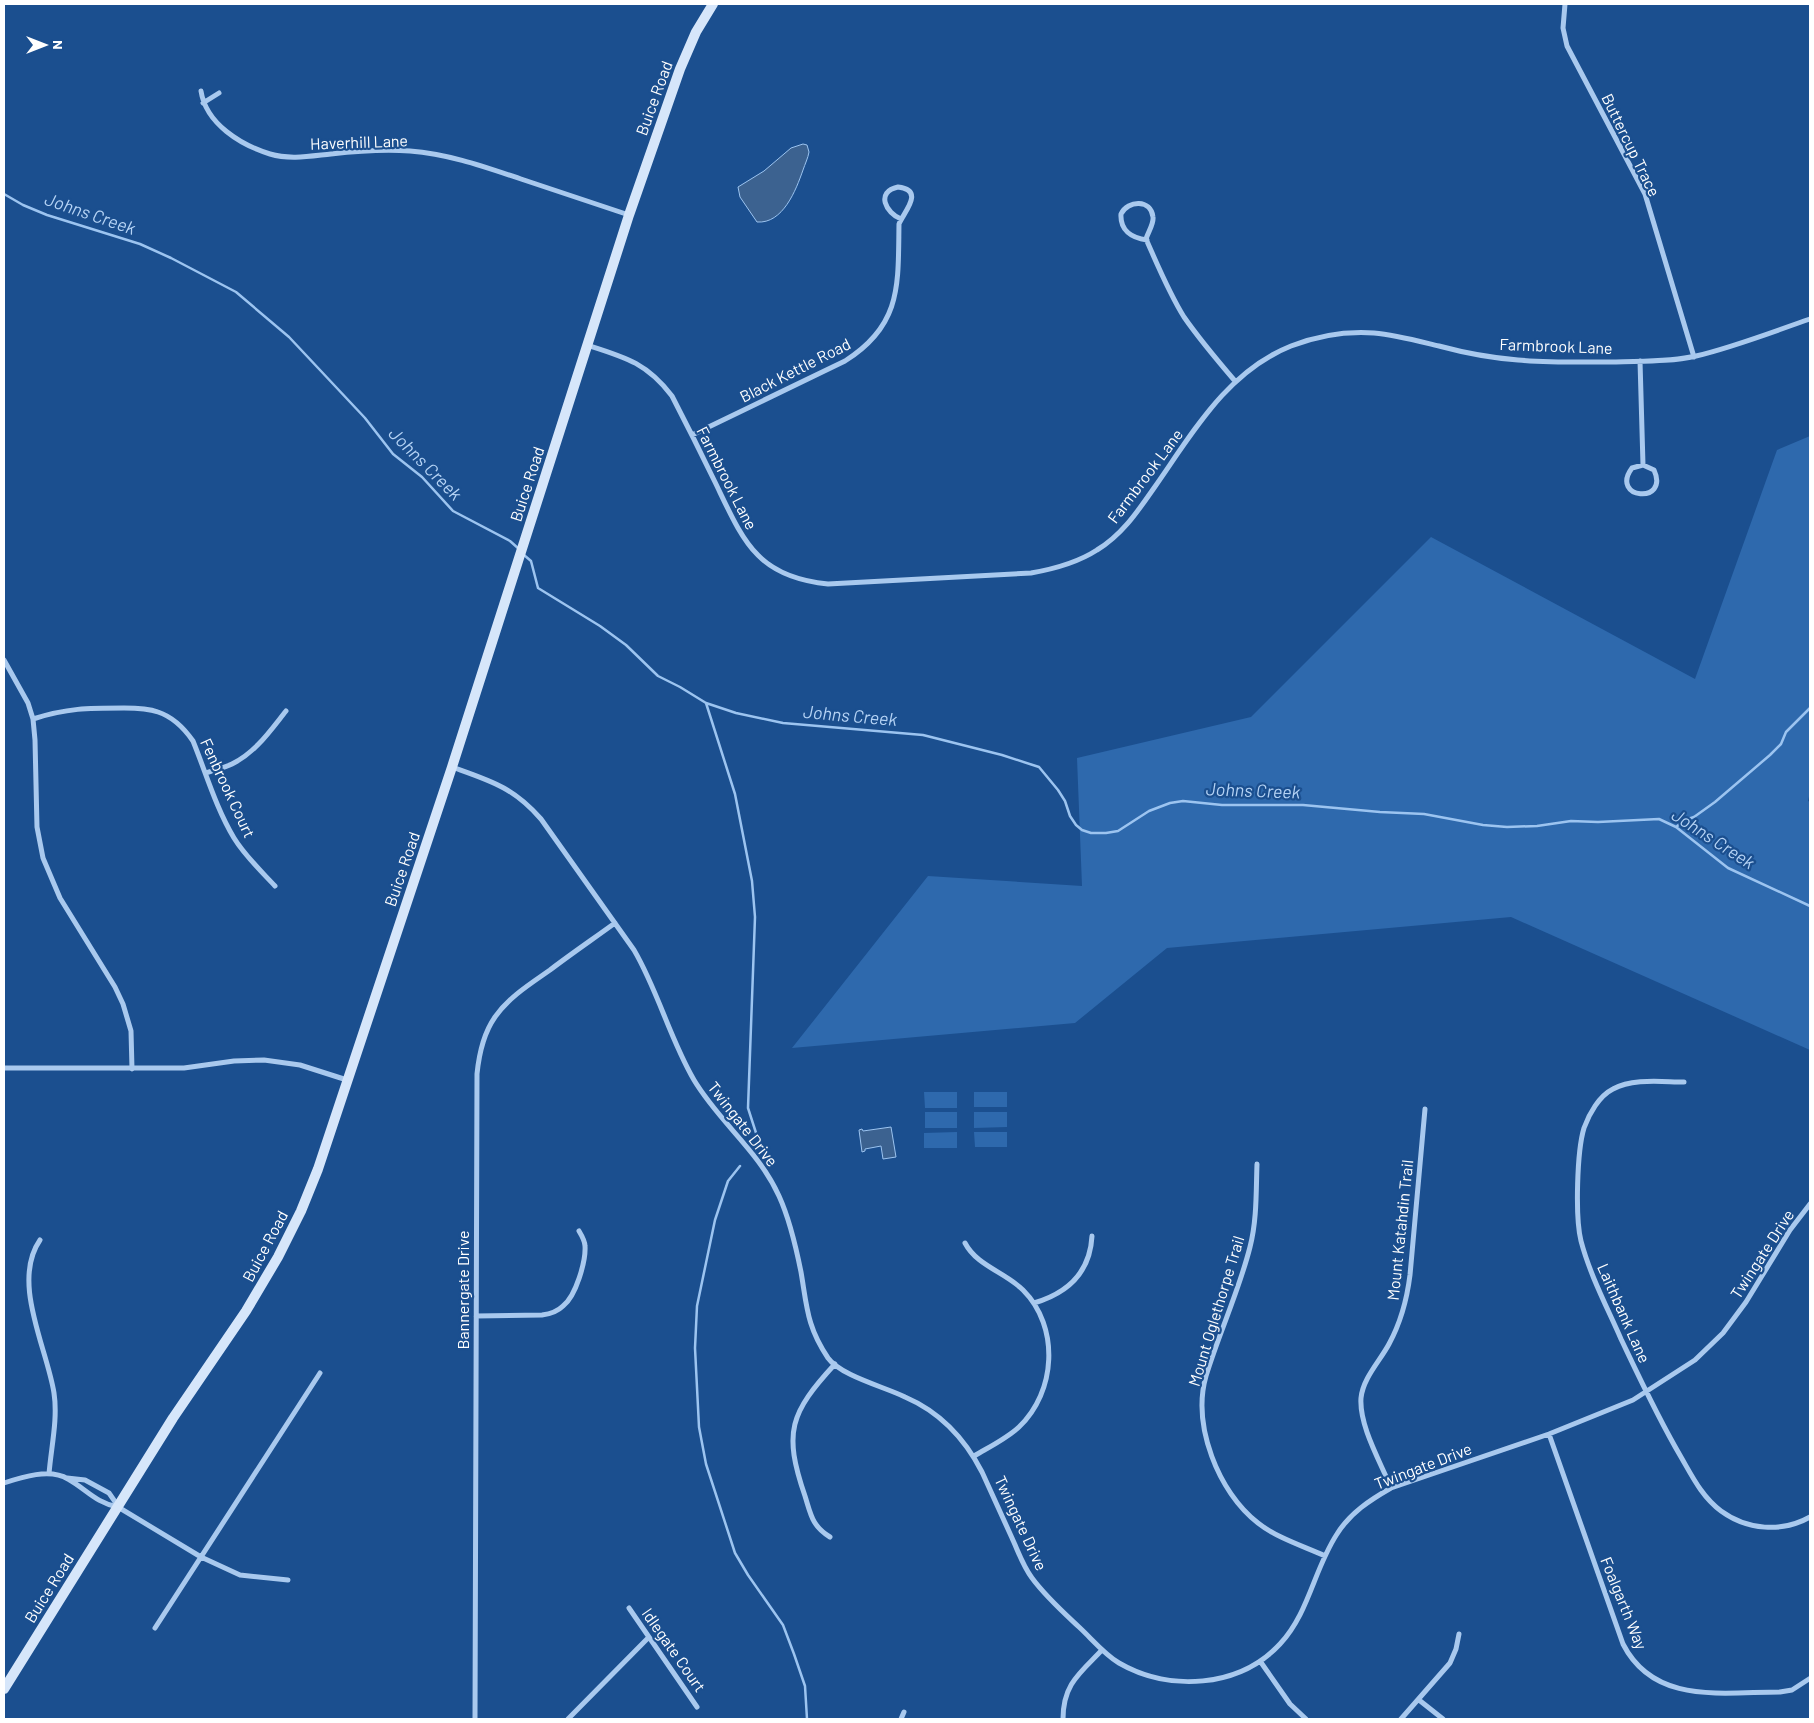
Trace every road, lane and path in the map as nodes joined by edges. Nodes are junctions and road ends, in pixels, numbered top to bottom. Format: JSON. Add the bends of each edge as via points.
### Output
{"nodes":[{"id":1,"x":713,"y":4,"type":"edge"},
{"id":2,"x":1565,"y":4,"type":"edge"},
{"id":3,"x":202,"y":91,"type":"dead end"},
{"id":4,"x":219,"y":93,"type":"dead end"},
{"id":5,"x":203,"y":103,"type":"junction"},
{"id":6,"x":629,"y":215,"type":"junction"},
{"id":7,"x":901,"y":219,"type":"junction"},
{"id":8,"x":1147,"y":240,"type":"junction"},
{"id":9,"x":1810,"y":319,"type":"edge"},
{"id":10,"x":586,"y":344,"type":"junction"},
{"id":11,"x":1694,"y":356,"type":"junction"},
{"id":12,"x":1640,"y":361,"type":"junction"},
{"id":13,"x":1235,"y":381,"type":"junction"},
{"id":14,"x":692,"y":435,"type":"junction"},
{"id":15,"x":1643,"y":465,"type":"junction"},
{"id":16,"x":4,"y":660,"type":"edge"},
{"id":17,"x":286,"y":710,"type":"dead end"},
{"id":18,"x":33,"y":719,"type":"junction"},
{"id":19,"x":452,"y":767,"type":"junction"},
{"id":20,"x":206,"y":773,"type":"junction"},
{"id":21,"x":275,"y":886,"type":"dead end"},
{"id":22,"x":615,"y":923,"type":"junction"},
{"id":23,"x":4,"y":1068,"type":"edge"},
{"id":24,"x":132,"y":1070,"type":"junction"},
{"id":25,"x":347,"y":1080,"type":"junction"},
{"id":26,"x":1684,"y":1082,"type":"dead end"},
{"id":27,"x":1425,"y":1109,"type":"dead end"},
{"id":28,"x":1257,"y":1164,"type":"dead end"},
{"id":29,"x":1810,"y":1204,"type":"edge"},
{"id":30,"x":579,"y":1232,"type":"dead end"},
{"id":31,"x":1092,"y":1236,"type":"dead end"},
{"id":32,"x":40,"y":1240,"type":"dead end"},
{"id":33,"x":964,"y":1243,"type":"dead end"},
{"id":34,"x":1034,"y":1303,"type":"junction"},
{"id":35,"x":476,"y":1316,"type":"junction"},
{"id":36,"x":835,"y":1364,"type":"junction"},
{"id":37,"x":320,"y":1373,"type":"dead end"},
{"id":38,"x":1646,"y":1393,"type":"junction"},
{"id":39,"x":1549,"y":1434,"type":"junction"},
{"id":40,"x":974,"y":1456,"type":"junction"},
{"id":41,"x":49,"y":1474,"type":"junction"},
{"id":42,"x":67,"y":1478,"type":"junction"},
{"id":43,"x":4,"y":1483,"type":"edge"},
{"id":44,"x":1392,"y":1488,"type":"junction"},
{"id":45,"x":118,"y":1506,"type":"junction"},
{"id":46,"x":1810,"y":1517,"type":"edge"},
{"id":47,"x":830,"y":1537,"type":"dead end"},
{"id":48,"x":1326,"y":1556,"type":"junction"},
{"id":49,"x":200,"y":1557,"type":"junction"},
{"id":50,"x":288,"y":1580,"type":"dead end"},
{"id":51,"x":630,"y":1608,"type":"dead end"},
{"id":52,"x":155,"y":1628,"type":"dead end"},
{"id":53,"x":1458,"y":1634,"type":"dead end"},
{"id":54,"x":649,"y":1637,"type":"junction"},
{"id":55,"x":1102,"y":1650,"type":"junction"},
{"id":56,"x":1260,"y":1661,"type":"junction"},
{"id":57,"x":1809,"y":1679,"type":"dead end"},
{"id":58,"x":4,"y":1689,"type":"edge"},
{"id":59,"x":1419,"y":1700,"type":"junction"},
{"id":60,"x":697,"y":1707,"type":"dead end"},
{"id":61,"x":904,"y":1712,"type":"dead end"},
{"id":62,"x":475,"y":1719,"type":"edge"},
{"id":63,"x":568,"y":1719,"type":"edge"},
{"id":64,"x":901,"y":1719,"type":"edge"},
{"id":65,"x":1062,"y":1719,"type":"edge"},
{"id":66,"x":1306,"y":1719,"type":"edge"},
{"id":67,"x":1401,"y":1719,"type":"edge"},
{"id":68,"x":1443,"y":1719,"type":"edge"}],
"edges":[{"from":1,"to":6,"type":"street","name":"Buice Road","via":[[680,69]]},
{"from":2,"to":11,"type":"street","name":"Buttercup Trace","via":[[1563,28],[1567,46],[1645,194]]},
{"from":3,"to":5,"type":"street"},
{"from":4,"to":5,"type":"street"},
{"from":5,"to":6,"type":"street","name":"Haverhill Lane","via":[[224,130],[271,154],[298,157],[386,150],[435,154],[472,163]]},
{"from":6,"to":10,"type":"street","name":"Buice Road"},
{"from":7,"to":7,"type":"street","name":"Black Kettle Road","via":[[908,212],[910,193],[894,188],[888,192],[885,202],[889,211]]},
{"from":7,"to":14,"type":"street","name":"Black Kettle Road","via":[[897,292],[887,318],[871,341],[845,361]]},
{"from":8,"to":8,"type":"street","via":[[1154,218],[1151,211],[1141,203],[1128,205],[1121,214],[1121,226],[1133,236]]},
{"from":8,"to":13,"type":"street","via":[[1184,315]]},
{"from":9,"to":11,"type":"street","name":"Farmbrook Lane"},
{"from":10,"to":14,"type":"street","name":"Farmbrook Lane","via":[[629,358],[652,374],[672,396]]},
{"from":10,"to":19,"type":"street","name":"Buice Road"},
{"from":11,"to":12,"type":"street","name":"Farmbrook Lane"},
{"from":12,"to":13,"type":"street","name":"Farmbrook Lane","via":[[1565,363],[1518,360],[1464,352],[1393,335],[1350,333],[1290,347]]},
{"from":12,"to":15,"type":"street"},
{"from":13,"to":14,"type":"street","name":"Farmbrook Lane","via":[[1210,408],[1137,513],[1118,534],[1078,561],[1031,573],[828,584],[788,576],[763,561],[744,540]]},
{"from":15,"to":15,"type":"street","via":[[1654,470],[1657,477],[1654,489],[1648,494],[1631,491],[1627,485],[1632,468]]},
{"from":16,"to":18,"type":"street","via":[[28,703]]},
{"from":17,"to":20,"type":"street","via":[[249,753],[232,764]]},
{"from":18,"to":20,"type":"street","name":"Fenbrook Court","via":[[57,711],[83,708],[141,708],[157,712],[174,720],[187,733]]},
{"from":18,"to":24,"type":"street","via":[[37,827],[43,858],[60,898],[123,1004],[131,1031]]},
{"from":19,"to":22,"type":"street","name":"Twingate Drive","via":[[499,784],[528,804]]},
{"from":19,"to":25,"type":"street","name":"Buice Road"},
{"from":20,"to":21,"type":"street","name":"Fenbrook Court","via":[[235,838]]},
{"from":22,"to":35,"type":"street","name":"Bannergate Drive","via":[[513,996],[496,1016],[483,1040],[476,1074]]},
{"from":22,"to":36,"type":"street","name":"Twingate Drive","via":[[643,965],[694,1080],[710,1104],[756,1157],[779,1195],[801,1272],[809,1321],[818,1342]]},
{"from":23,"to":24,"type":"street"},
{"from":24,"to":25,"type":"street","via":[[264,1060],[300,1065]]},
{"from":25,"to":45,"type":"street","name":"Buice Road","via":[[318,1169],[278,1257]]},
{"from":26,"to":38,"type":"street","name":"Laithbank Lane","via":[[1632,1083],[1612,1089],[1599,1100],[1584,1126],[1580,1143],[1578,1198],[1581,1240],[1596,1285]]},
{"from":27,"to":44,"type":"street","name":"Mount Katahdin Trail","via":[[1407,1299],[1396,1330],[1366,1382],[1361,1399],[1367,1430]]},
{"from":28,"to":48,"type":"street","name":"Mount Oglethorpe Trail","via":[[1251,1244],[1206,1378],[1202,1401],[1204,1427],[1222,1478],[1244,1510],[1274,1534]]},
{"from":29,"to":38,"type":"street","name":"Twingate Drive","via":[[1723,1333],[1695,1360]]},
{"from":30,"to":35,"type":"street","via":[[585,1243],[585,1256],[574,1292],[563,1307],[542,1315]]},
{"from":31,"to":34,"type":"street","via":[[1088,1260],[1077,1277],[1058,1294]]},
{"from":32,"to":41,"type":"street","via":[[30,1260],[29,1290],[54,1395]]},
{"from":33,"to":34,"type":"street","via":[[974,1257],[1014,1281]]},
{"from":34,"to":40,"type":"street","via":[[1044,1322],[1049,1345],[1049,1368],[1043,1391],[1019,1427]]},
{"from":35,"to":62,"type":"street","name":"Bannergate Drive"},
{"from":36,"to":40,"type":"street","name":"Twingate Drive","via":[[930,1410],[955,1431]]},
{"from":36,"to":47,"type":"street","via":[[802,1404],[792,1443],[795,1469],[814,1523]]},
{"from":37,"to":49,"type":"street"},
{"from":38,"to":39,"type":"street","name":"Twingate Drive"},
{"from":38,"to":46,"type":"street","name":"Laithbank Lane","via":[[1700,1490],[1721,1511],[1750,1526],[1762,1527],[1791,1524]]},
{"from":39,"to":44,"type":"street","name":"Twingate Drive"},
{"from":39,"to":57,"type":"street","name":"Foalgarth Way","via":[[1623,1644],[1638,1667],[1663,1684],[1697,1692],[1780,1692],[1792,1690]]},
{"from":40,"to":55,"type":"street","name":"Twingate Drive","via":[[1031,1577],[1045,1595]]},
{"from":41,"to":42,"type":"street"},
{"from":41,"to":43,"type":"street","via":[[26,1476]]},
{"from":42,"to":45,"type":"street","via":[[106,1504]]},
{"from":42,"to":45,"type":"street","via":[[85,1480],[109,1493]]},
{"from":44,"to":48,"type":"street","name":"Twingate Drive","via":[[1352,1515]]},
{"from":45,"to":49,"type":"street"},
{"from":45,"to":58,"type":"street","name":"Buice Road"},
{"from":48,"to":56,"type":"street","name":"Twingate Drive","via":[[1295,1624],[1279,1645]]},
{"from":49,"to":50,"type":"street","via":[[240,1575]]},
{"from":49,"to":52,"type":"street"},
{"from":51,"to":54,"type":"street","name":"Idlegate Court"},
{"from":53,"to":59,"type":"street","via":[[1450,1663]]},
{"from":54,"to":60,"type":"street","name":"Idlegate Court"},
{"from":54,"to":63,"type":"street"},
{"from":55,"to":56,"type":"street","name":"Twingate Drive","via":[[1138,1672],[1180,1682],[1221,1679]]},
{"from":55,"to":65,"type":"street","via":[[1066,1693]]},
{"from":56,"to":66,"type":"street","via":[[1290,1704]]},
{"from":59,"to":67,"type":"street"},
{"from":59,"to":68,"type":"street"},
{"from":61,"to":64,"type":"street"}]}
